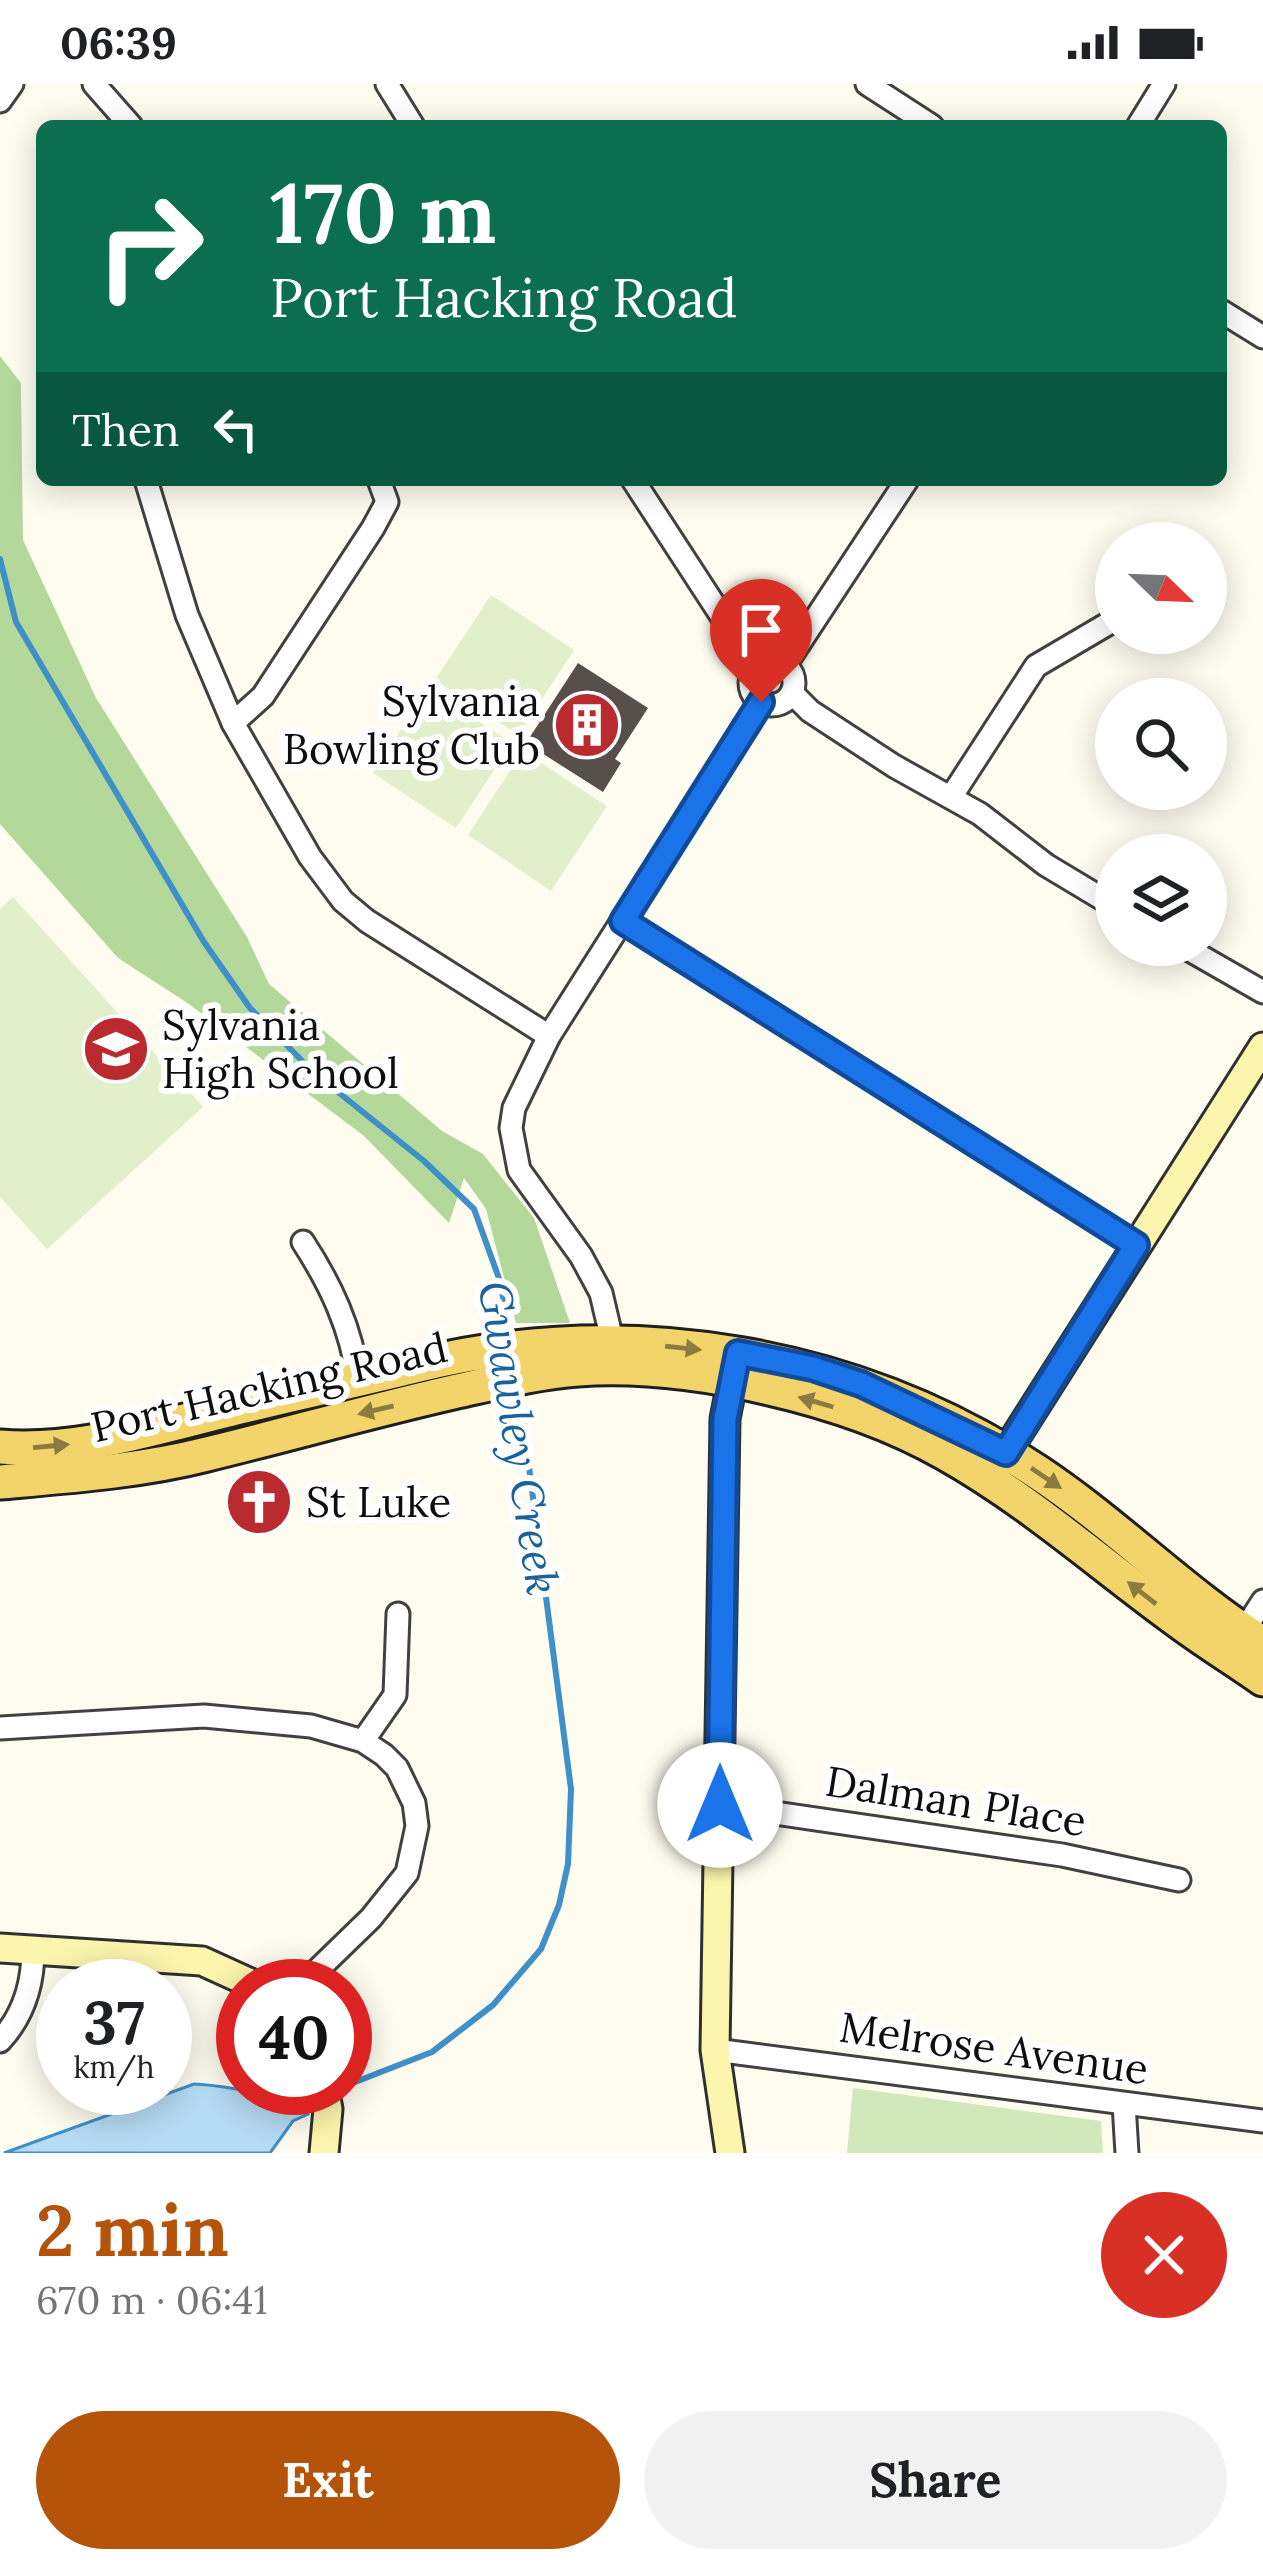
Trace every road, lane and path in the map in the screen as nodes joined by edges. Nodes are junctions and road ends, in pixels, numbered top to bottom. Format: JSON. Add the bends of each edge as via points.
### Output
{"nodes":[{"id":1,"x":12,"y":84,"type":"edge"},
{"id":2,"x":94,"y":84,"type":"edge"},
{"id":3,"x":387,"y":84,"type":"edge"},
{"id":4,"x":867,"y":84,"type":"edge"},
{"id":5,"x":1164,"y":84,"type":"edge"},
{"id":6,"x":0,"y":101,"type":"edge"},
{"id":7,"x":125,"y":120,"type":"edge"},
{"id":8,"x":407,"y":120,"type":"edge"},
{"id":9,"x":923,"y":120,"type":"edge"},
{"id":10,"x":1142,"y":120,"type":"edge"},
{"id":11,"x":1227,"y":315,"type":"edge"},
{"id":12,"x":1263,"y":337,"type":"edge"},
{"id":13,"x":148,"y":486,"type":"edge"},
{"id":14,"x":382,"y":486,"type":"edge"},
{"id":15,"x":638,"y":486,"type":"edge"},
{"id":16,"x":903,"y":486,"type":"edge"},
{"id":17,"x":1095,"y":631,"type":"edge"},
{"id":18,"x":785,"y":665,"type":"junction"},
{"id":19,"x":756,"y":669,"type":"junction"},
{"id":20,"x":792,"y":693,"type":"junction"},
{"id":21,"x":761,"y":702,"type":"junction"},
{"id":22,"x":233,"y":723,"type":"junction"},
{"id":23,"x":951,"y":797,"type":"junction"},
{"id":24,"x":1095,"y":894,"type":"edge"},
{"id":25,"x":623,"y":921,"type":"junction"},
{"id":26,"x":1218,"y":966,"type":"edge"},
{"id":27,"x":1263,"y":992,"type":"edge"},
{"id":28,"x":549,"y":1036,"type":"junction"},
{"id":29,"x":1263,"y":1047,"type":"edge"},
{"id":30,"x":303,"y":1242,"type":"dead end"},
{"id":31,"x":1136,"y":1245,"type":"junction"},
{"id":32,"x":612,"y":1340,"type":"junction"},
{"id":33,"x":552,"y":1358,"type":"junction"},
{"id":34,"x":735,"y":1367,"type":"junction"},
{"id":35,"x":486,"y":1368,"type":"junction"},
{"id":36,"x":358,"y":1378,"type":"junction"},
{"id":37,"x":0,"y":1447,"type":"edge"},
{"id":38,"x":997,"y":1466,"type":"junction"},
{"id":39,"x":0,"y":1482,"type":"edge"},
{"id":40,"x":1263,"y":1601,"type":"edge"},
{"id":41,"x":398,"y":1614,"type":"dead end"},
{"id":42,"x":1253,"y":1638,"type":"edge"},
{"id":43,"x":1263,"y":1678,"type":"edge"},
{"id":44,"x":0,"y":1728,"type":"edge"},
{"id":45,"x":363,"y":1741,"type":"junction"},
{"id":46,"x":720,"y":1805,"type":"junction"},
{"id":47,"x":1179,"y":1880,"type":"dead end"},
{"id":48,"x":0,"y":1948,"type":"edge"},
{"id":49,"x":33,"y":1950,"type":"junction"},
{"id":50,"x":328,"y":1959,"type":"edge"},
{"id":51,"x":216,"y":1967,"type":"edge"},
{"id":52,"x":0,"y":2041,"type":"edge"},
{"id":53,"x":715,"y":2050,"type":"junction"},
{"id":54,"x":1124,"y":2104,"type":"junction"},
{"id":55,"x":325,"y":2115,"type":"edge"},
{"id":56,"x":1263,"y":2121,"type":"edge"},
{"id":57,"x":324,"y":2153,"type":"edge"},
{"id":58,"x":730,"y":2153,"type":"edge"},
{"id":59,"x":1127,"y":2153,"type":"edge"}],
"edges":[{"from":1,"to":6,"type":"street"},
{"from":2,"to":7,"type":"street"},
{"from":3,"to":8,"type":"street"},
{"from":4,"to":9,"type":"street"},
{"from":5,"to":10,"type":"street"},
{"from":11,"to":12,"type":"street"},
{"from":13,"to":22,"type":"street","via":[[187,615]]},
{"from":14,"to":22,"type":"street","via":[[387,502],[373,528],[263,696]]},
{"from":15,"to":19,"type":"street"},
{"from":16,"to":18,"type":"street"},
{"from":17,"to":23,"type":"street","via":[[1036,666]]},
{"from":18,"to":19,"type":"street"},
{"from":18,"to":20,"type":"street"},
{"from":19,"to":21,"type":"street","via":[[751,686]]},
{"from":20,"to":21,"type":"street","via":[[778,704]]},
{"from":20,"to":23,"type":"street"},
{"from":21,"to":25,"type":"street"},
{"from":22,"to":28,"type":"street","via":[[343,901]]},
{"from":23,"to":24,"type":"street"},
{"from":25,"to":28,"type":"street"},
{"from":25,"to":31,"type":"street"},
{"from":26,"to":27,"type":"street"},
{"from":28,"to":32,"type":"street","via":[[514,1108],[514,1154],[601,1292]]},
{"from":29,"to":31,"type":"street"},
{"from":30,"to":36,"type":"street","via":[[327,1279]]},
{"from":31,"to":38,"type":"street"},
{"from":32,"to":33,"type":"main road","name":"Port Hacking Road"},
{"from":32,"to":34,"type":"main road","name":"Port Hacking Road","one_way":true},
{"from":33,"to":34,"type":"main road","name":"Port Hacking Road","via":[[613,1369]]},
{"from":33,"to":35,"type":"main road","name":"Port Hacking Road"},
{"from":34,"to":38,"type":"main road","name":"Port Hacking Road","via":[[813,1368],[861,1384]]},
{"from":34,"to":46,"type":"street","via":[[725,1419]]},
{"from":35,"to":36,"type":"main road","name":"Port Hacking Road"},
{"from":35,"to":39,"type":"main road","name":"Port Hacking Road","one_way":true,"via":[[203,1456]]},
{"from":37,"to":36,"type":"main road","name":"Port Hacking Road","one_way":true,"via":[[101,1442]]},
{"from":38,"to":42,"type":"main road","name":"Port Hacking Road","one_way":true,"via":[[1091,1510]]},
{"from":43,"to":38,"type":"main road","name":"Port Hacking Road","one_way":true,"via":[[1071,1537]]},
{"from":40,"to":42,"type":"street"},
{"from":41,"to":45,"type":"street","via":[[395,1695]]},
{"from":44,"to":45,"type":"street","via":[[204,1716],[311,1726]]},
{"from":45,"to":50,"type":"street","via":[[397,1768],[417,1826],[407,1873]]},
{"from":46,"to":47,"type":"street","name":"Dalman Place"},
{"from":46,"to":53,"type":"street"},
{"from":48,"to":49,"type":"street"},
{"from":49,"to":51,"type":"street"},
{"from":49,"to":52,"type":"street","via":[[26,2002]]},
{"from":53,"to":54,"type":"street","name":"Melrose Avenue"},
{"from":53,"to":58,"type":"street"},
{"from":54,"to":56,"type":"street","name":"Melrose Avenue"},
{"from":54,"to":59,"type":"street"},
{"from":55,"to":57,"type":"street"}]}
